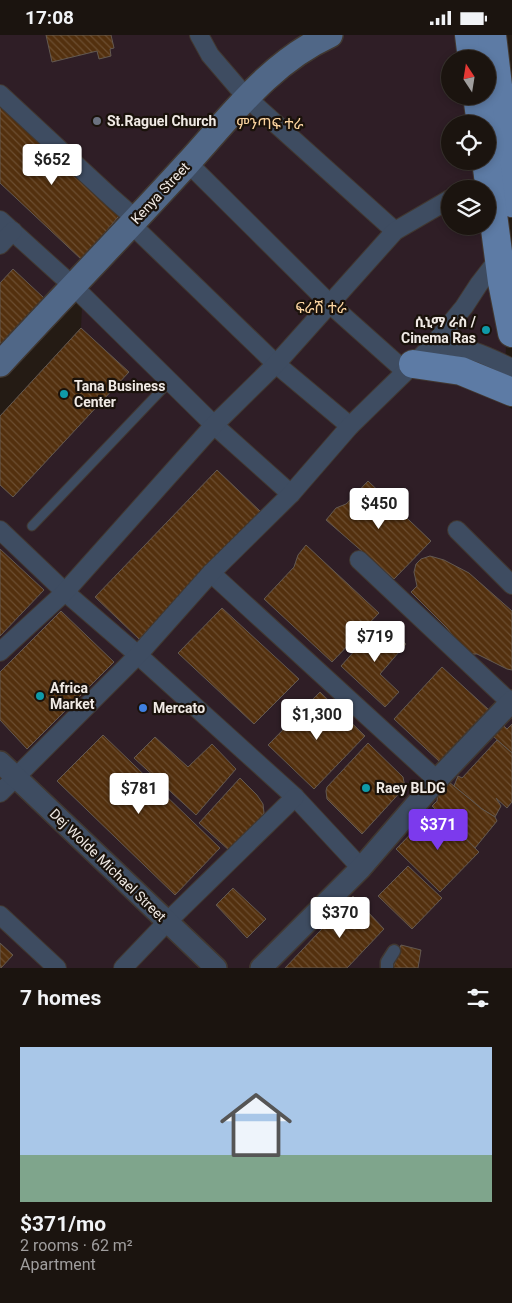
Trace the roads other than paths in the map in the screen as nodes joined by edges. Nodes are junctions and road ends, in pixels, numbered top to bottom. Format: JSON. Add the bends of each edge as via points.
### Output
{"nodes":[{"id":1,"x":199,"y":35,"type":"edge"},
{"id":2,"x":330,"y":35,"type":"edge"},
{"id":3,"x":469,"y":35,"type":"edge"},
{"id":4,"x":492,"y":35,"type":"edge"},
{"id":5,"x":471,"y":50,"type":"edge"},
{"id":6,"x":0,"y":94,"type":"edge"},
{"id":7,"x":246,"y":97,"type":"junction"},
{"id":8,"x":188,"y":163,"type":"junction"},
{"id":9,"x":493,"y":180,"type":"edge"},
{"id":10,"x":441,"y":204,"type":"edge"},
{"id":11,"x":496,"y":220,"type":"edge"},
{"id":12,"x":133,"y":221,"type":"junction"},
{"id":13,"x":7,"y":226,"type":"edge"},
{"id":14,"x":395,"y":231,"type":"junction"},
{"id":15,"x":0,"y":245,"type":"edge"},
{"id":16,"x":499,"y":258,"type":"junction"},
{"id":17,"x":73,"y":286,"type":"junction"},
{"id":18,"x":331,"y":305,"type":"junction"},
{"id":19,"x":512,"y":333,"type":"edge"},
{"id":20,"x":417,"y":360,"type":"junction"},
{"id":21,"x":0,"y":364,"type":"edge"},
{"id":22,"x":276,"y":364,"type":"junction"},
{"id":23,"x":512,"y":368,"type":"edge"},
{"id":24,"x":170,"y":381,"type":"junction"},
{"id":25,"x":512,"y":392,"type":"edge"},
{"id":26,"x":214,"y":425,"type":"junction"},
{"id":27,"x":350,"y":426,"type":"junction"},
{"id":28,"x":291,"y":494,"type":"junction"},
{"id":29,"x":32,"y":526,"type":"dead end"},
{"id":30,"x":0,"y":530,"type":"edge"},
{"id":31,"x":456,"y":530,"type":"dead end"},
{"id":32,"x":359,"y":560,"type":"dead end"},
{"id":33,"x":211,"y":573,"type":"junction"},
{"id":34,"x":512,"y":585,"type":"edge"},
{"id":35,"x":65,"y":592,"type":"junction"},
{"id":36,"x":0,"y":652,"type":"edge"},
{"id":37,"x":138,"y":655,"type":"junction"},
{"id":38,"x":511,"y":702,"type":"edge"},
{"id":39,"x":0,"y":762,"type":"edge"},
{"id":40,"x":17,"y":777,"type":"junction"},
{"id":41,"x":437,"y":780,"type":"junction"},
{"id":42,"x":0,"y":793,"type":"edge"},
{"id":43,"x":295,"y":797,"type":"junction"},
{"id":44,"x":361,"y":868,"type":"junction"},
{"id":45,"x":0,"y":915,"type":"edge"},
{"id":46,"x":167,"y":922,"type":"junction"},
{"id":47,"x":394,"y":951,"type":"dead end"},
{"id":48,"x":57,"y":968,"type":"edge"},
{"id":49,"x":123,"y":968,"type":"edge"},
{"id":50,"x":216,"y":968,"type":"edge"},
{"id":51,"x":262,"y":968,"type":"edge"},
{"id":52,"x":387,"y":968,"type":"edge"}],
"edges":[{"from":1,"to":7,"type":"street","via":[[210,55]]},
{"from":2,"to":7,"type":"main road","name":"Kenya Street","via":[[276,69]]},
{"from":3,"to":5,"type":"main road"},
{"from":4,"to":9,"type":"main road"},
{"from":6,"to":12,"type":"street"},
{"from":7,"to":8,"type":"main road","name":"Kenya Street"},
{"from":7,"to":14,"type":"street"},
{"from":8,"to":12,"type":"main road","name":"Kenya Street"},
{"from":8,"to":18,"type":"street"},
{"from":10,"to":14,"type":"street"},
{"from":11,"to":16,"type":"main road"},
{"from":12,"to":17,"type":"main road","name":"Kenya Street"},
{"from":12,"to":22,"type":"street"},
{"from":13,"to":15,"type":"street"},
{"from":13,"to":17,"type":"street"},
{"from":14,"to":18,"type":"street"},
{"from":16,"to":19,"type":"main road"},
{"from":16,"to":20,"type":"street","via":[[464,307]]},
{"from":17,"to":21,"type":"main road","name":"Kenya Street"},
{"from":17,"to":24,"type":"street"},
{"from":18,"to":20,"type":"street"},
{"from":18,"to":22,"type":"street"},
{"from":20,"to":23,"type":"street","via":[[452,346],[472,350]]},
{"from":20,"to":25,"type":"main road","via":[[461,371]]},
{"from":20,"to":27,"type":"street"},
{"from":22,"to":26,"type":"street"},
{"from":22,"to":27,"type":"street"},
{"from":24,"to":26,"type":"street"},
{"from":24,"to":29,"type":"lane"},
{"from":26,"to":28,"type":"street"},
{"from":26,"to":35,"type":"street"},
{"from":27,"to":28,"type":"street"},
{"from":28,"to":33,"type":"street"},
{"from":30,"to":35,"type":"street"},
{"from":31,"to":34,"type":"street"},
{"from":32,"to":38,"type":"street"},
{"from":33,"to":37,"type":"street"},
{"from":33,"to":41,"type":"street"},
{"from":35,"to":36,"type":"street"},
{"from":35,"to":37,"type":"street"},
{"from":37,"to":40,"type":"street"},
{"from":37,"to":43,"type":"street"},
{"from":38,"to":41,"type":"street"},
{"from":39,"to":40,"type":"street","name":"Dej Wolde Michael Street"},
{"from":40,"to":42,"type":"street"},
{"from":40,"to":46,"type":"street","name":"Dej Wolde Michael Street"},
{"from":41,"to":44,"type":"street"},
{"from":43,"to":44,"type":"street"},
{"from":43,"to":46,"type":"street"},
{"from":44,"to":51,"type":"street"},
{"from":45,"to":48,"type":"street"},
{"from":46,"to":49,"type":"street"},
{"from":46,"to":50,"type":"street","name":"Dej Wolde Michael Street"},
{"from":47,"to":52,"type":"street"}]}
